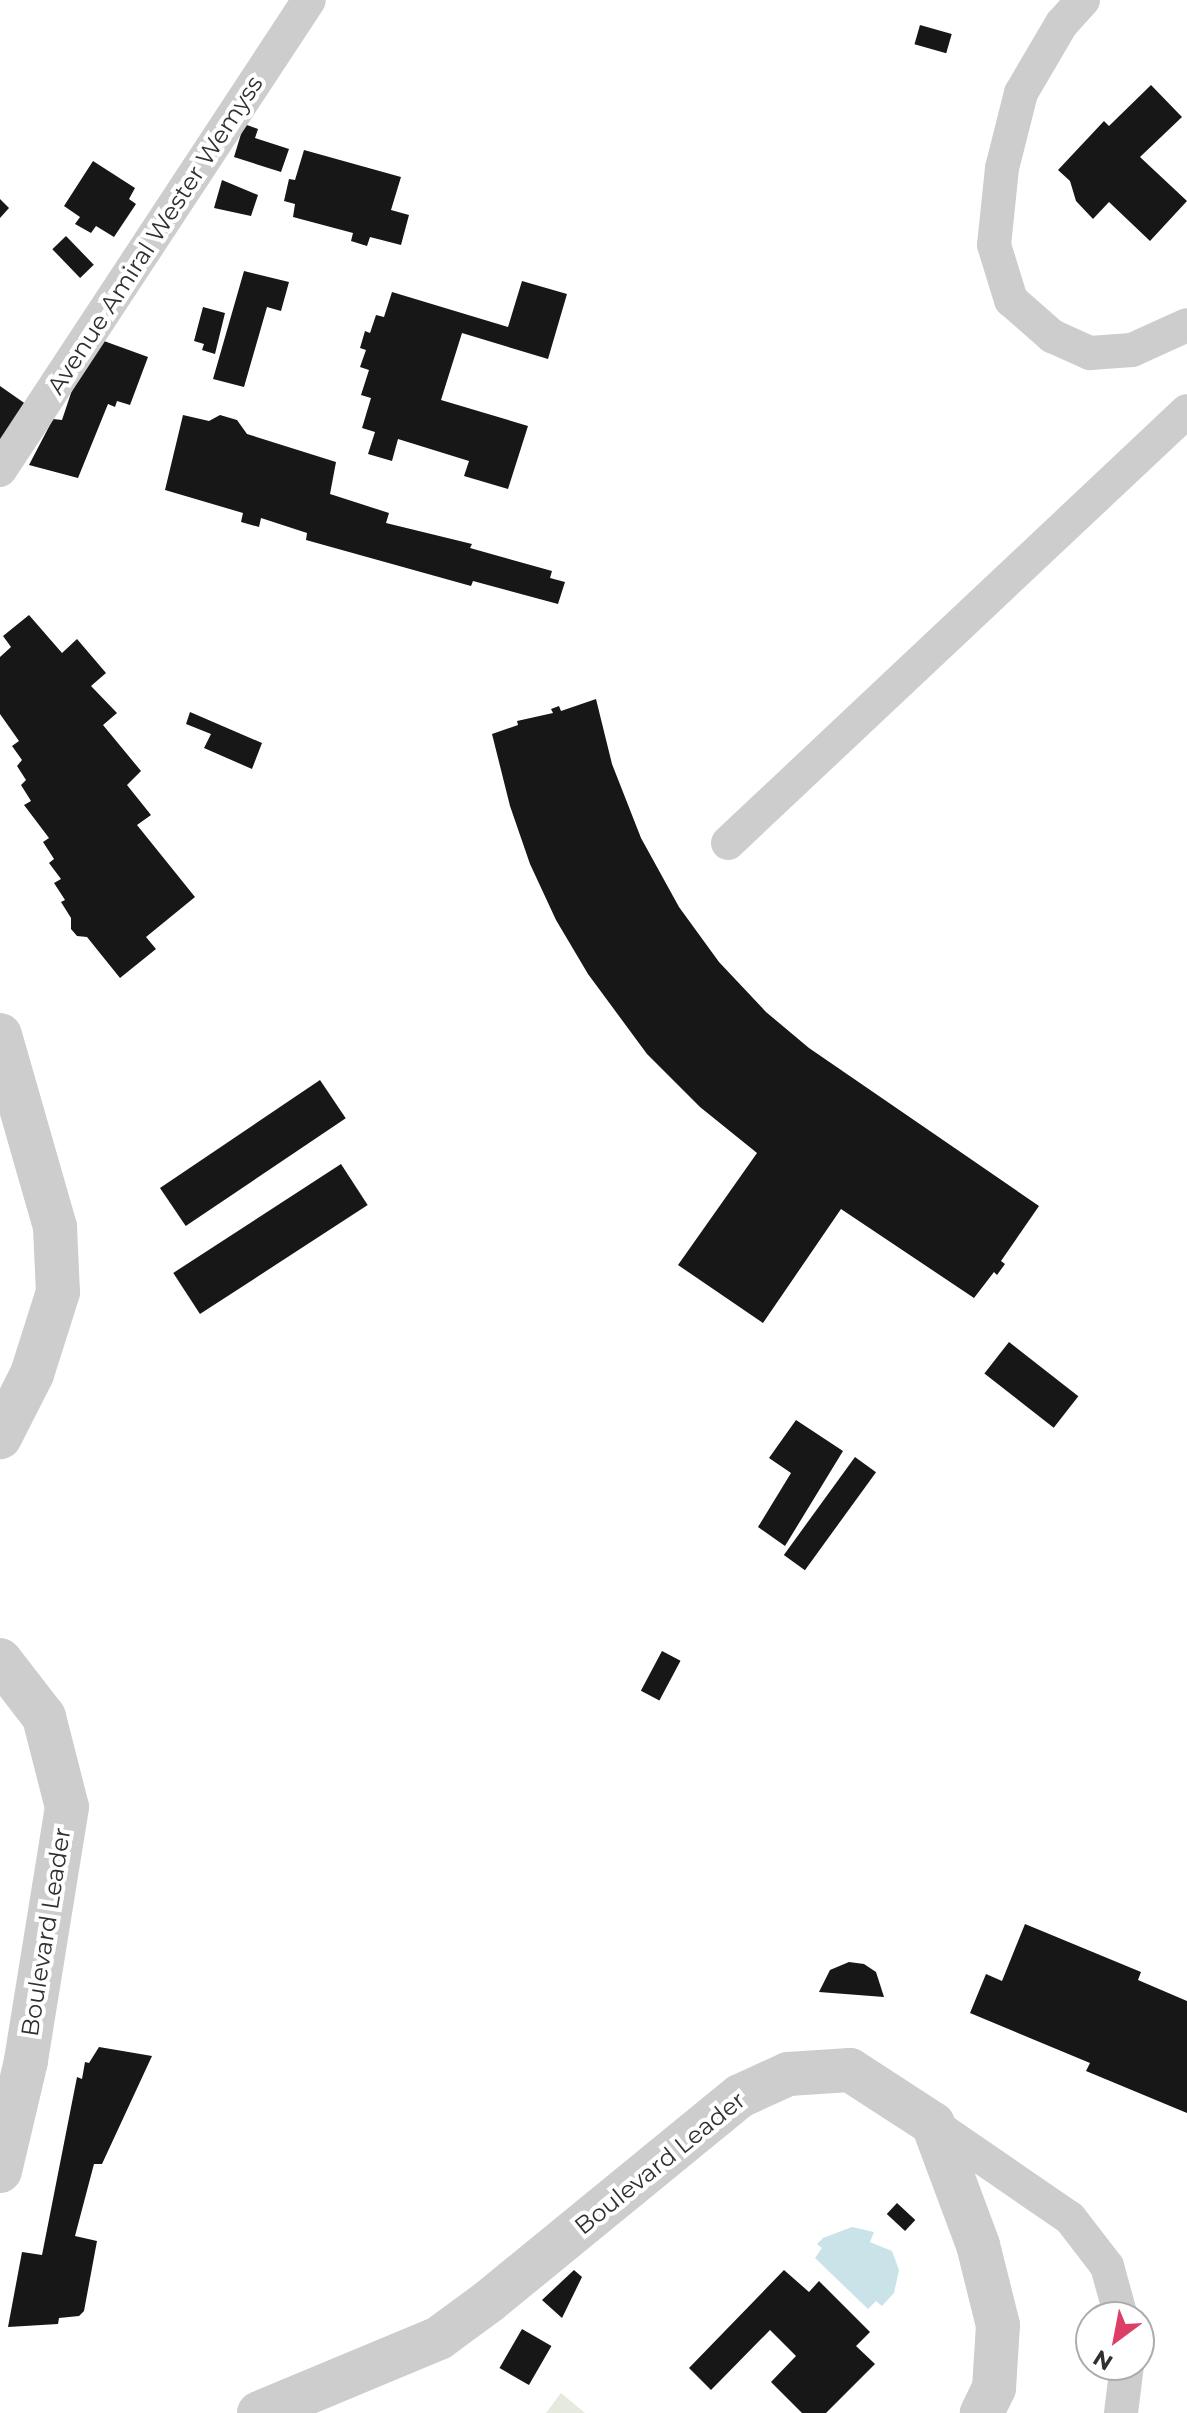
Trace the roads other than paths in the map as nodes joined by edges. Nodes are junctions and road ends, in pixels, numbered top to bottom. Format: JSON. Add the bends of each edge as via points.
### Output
{"nodes":[{"id":1,"x":309,"y":0,"type":"edge"},
{"id":2,"x":1083,"y":0,"type":"edge"},
{"id":3,"x":1187,"y":325,"type":"edge"},
{"id":4,"x":1187,"y":411,"type":"edge"},
{"id":5,"x":0,"y":470,"type":"edge"},
{"id":6,"x":728,"y":843,"type":"dead end"},
{"id":7,"x":0,"y":1035,"type":"edge"},
{"id":8,"x":0,"y":1437,"type":"edge"},
{"id":9,"x":0,"y":1660,"type":"edge"},
{"id":10,"x":933,"y":2124,"type":"junction"},
{"id":11,"x":0,"y":2171,"type":"edge"},
{"id":12,"x":1117,"y":2301,"type":"edge"},
{"id":13,"x":1125,"y":2381,"type":"edge"},
{"id":14,"x":259,"y":2413,"type":"edge"},
{"id":15,"x":982,"y":2413,"type":"edge"},
{"id":16,"x":1121,"y":2413,"type":"edge"}],
"edges":[{"from":1,"to":5,"type":"street","name":"Avenue Amiral Wester Wemyss"},
{"from":2,"to":3,"type":"street","via":[[1062,23],[1021,93],[1002,168],[994,245],[1011,300],[1052,336],[1090,353],[1132,350]]},
{"from":4,"to":6,"type":"street"},
{"from":7,"to":8,"type":"street","via":[[55,1227],[58,1292],[32,1374]]},
{"from":9,"to":11,"type":"street","name":"Boulevard Leader","via":[[44,1717],[67,1807],[26,2061]]},
{"from":10,"to":12,"type":"street","via":[[1070,2218],[1107,2266]]},
{"from":10,"to":14,"type":"street","name":"Boulevard Leader","via":[[850,2070],[788,2074],[740,2096],[439,2338]]},
{"from":10,"to":15,"type":"street","via":[[978,2245],[998,2325],[994,2388]]},
{"from":13,"to":16,"type":"street"}]}
